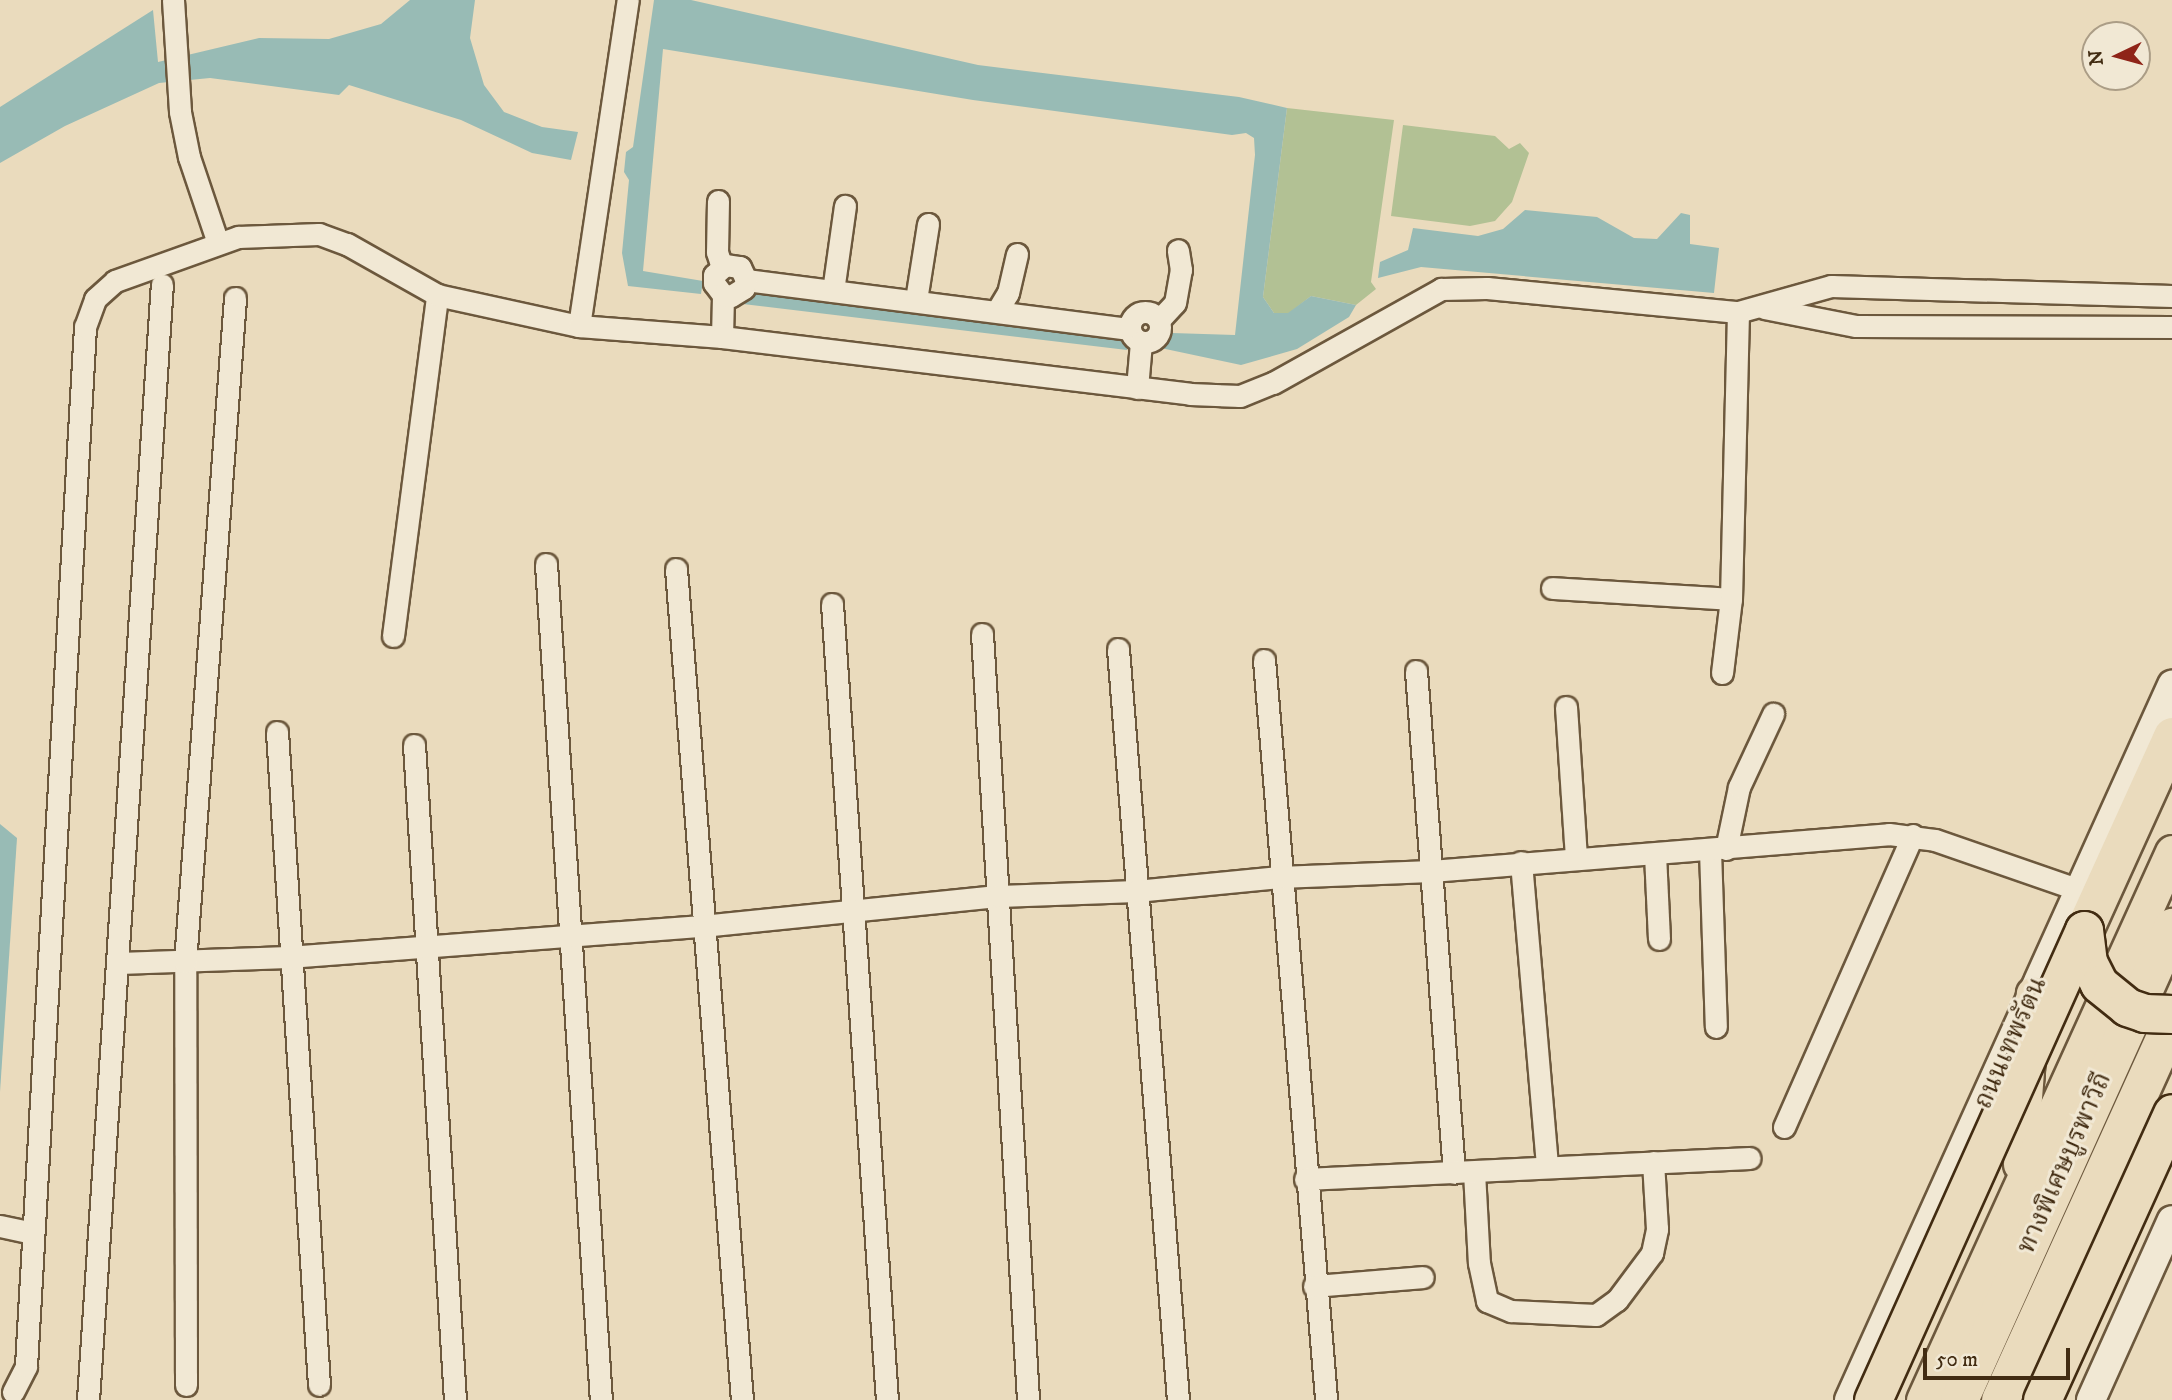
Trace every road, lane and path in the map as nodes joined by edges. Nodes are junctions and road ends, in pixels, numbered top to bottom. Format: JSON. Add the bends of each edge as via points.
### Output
{"nodes":[{"id":1,"x":173,"y":0,"type":"edge"},
{"id":2,"x":628,"y":0,"type":"edge"},
{"id":3,"x":718,"y":201,"type":"dead end"},
{"id":4,"x":845,"y":206,"type":"dead end"},
{"id":5,"x":928,"y":224,"type":"dead end"},
{"id":6,"x":218,"y":243,"type":"junction"},
{"id":7,"x":1178,"y":250,"type":"dead end"},
{"id":8,"x":1017,"y":254,"type":"dead end"},
{"id":9,"x":722,"y":267,"type":"junction"},
{"id":10,"x":746,"y":280,"type":"junction"},
{"id":11,"x":162,"y":284,"type":"dead end"},
{"id":12,"x":833,"y":291,"type":"junction"},
{"id":13,"x":2000,"y":293,"type":"junction"},
{"id":14,"x":437,"y":295,"type":"junction"},
{"id":15,"x":723,"y":295,"type":"junction"},
{"id":16,"x":2172,"y":296,"type":"edge"},
{"id":17,"x":235,"y":298,"type":"dead end"},
{"id":18,"x":916,"y":300,"type":"junction"},
{"id":19,"x":1762,"y":308,"type":"junction"},
{"id":20,"x":998,"y":311,"type":"junction"},
{"id":21,"x":1738,"y":312,"type":"junction"},
{"id":22,"x":579,"y":326,"type":"junction"},
{"id":23,"x":1998,"y":326,"type":"junction"},
{"id":24,"x":2172,"y":327,"type":"edge"},
{"id":25,"x":1135,"y":335,"type":"junction"},
{"id":26,"x":722,"y":337,"type":"junction"},
{"id":27,"x":1137,"y":388,"type":"junction"},
{"id":28,"x":546,"y":564,"type":"dead end"},
{"id":29,"x":676,"y":569,"type":"dead end"},
{"id":30,"x":1552,"y":589,"type":"dead end"},
{"id":31,"x":1731,"y":598,"type":"junction"},
{"id":32,"x":832,"y":604,"type":"dead end"},
{"id":33,"x":982,"y":634,"type":"dead end"},
{"id":34,"x":393,"y":636,"type":"dead end"},
{"id":35,"x":1118,"y":649,"type":"dead end"},
{"id":36,"x":1264,"y":660,"type":"dead end"},
{"id":37,"x":1416,"y":671,"type":"dead end"},
{"id":38,"x":1722,"y":673,"type":"dead end"},
{"id":39,"x":2172,"y":685,"type":"edge"},
{"id":40,"x":1566,"y":707,"type":"dead end"},
{"id":41,"x":1773,"y":714,"type":"dead end"},
{"id":42,"x":277,"y":732,"type":"dead end"},
{"id":43,"x":2172,"y":736,"type":"edge"},
{"id":44,"x":414,"y":745,"type":"dead end"},
{"id":45,"x":1913,"y":835,"type":"junction"},
{"id":46,"x":1724,"y":850,"type":"junction"},
{"id":47,"x":2172,"y":852,"type":"edge"},
{"id":48,"x":1655,"y":854,"type":"junction"},
{"id":49,"x":1576,"y":859,"type":"junction"},
{"id":50,"x":1521,"y":862,"type":"junction"},
{"id":51,"x":1431,"y":871,"type":"junction"},
{"id":52,"x":1279,"y":877,"type":"junction"},
{"id":53,"x":2079,"y":890,"type":"junction"},
{"id":54,"x":1136,"y":891,"type":"junction"},
{"id":55,"x":999,"y":896,"type":"junction"},
{"id":56,"x":851,"y":909,"type":"junction"},
{"id":57,"x":702,"y":926,"type":"junction"},
{"id":58,"x":2172,"y":927,"type":"edge"},
{"id":59,"x":2084,"y":930,"type":"junction"},
{"id":60,"x":569,"y":936,"type":"junction"},
{"id":61,"x":1659,"y":939,"type":"dead end"},
{"id":62,"x":428,"y":945,"type":"junction"},
{"id":63,"x":288,"y":957,"type":"junction"},
{"id":64,"x":186,"y":962,"type":"junction"},
{"id":65,"x":119,"y":964,"type":"junction"},
{"id":66,"x":2034,"y":993,"type":"junction"},
{"id":67,"x":2172,"y":1014,"type":"edge"},
{"id":68,"x":2172,"y":1021,"type":"edge"},
{"id":69,"x":1716,"y":1027,"type":"dead end"},
{"id":70,"x":2172,"y":1055,"type":"edge"},
{"id":71,"x":2172,"y":1113,"type":"edge"},
{"id":72,"x":1784,"y":1127,"type":"dead end"},
{"id":73,"x":2172,"y":1133,"type":"edge"},
{"id":74,"x":1750,"y":1158,"type":"dead end"},
{"id":75,"x":1653,"y":1162,"type":"junction"},
{"id":76,"x":1547,"y":1166,"type":"junction"},
{"id":77,"x":1464,"y":1172,"type":"junction"},
{"id":78,"x":1305,"y":1179,"type":"junction"},
{"id":79,"x":2018,"y":1188,"type":"junction"},
{"id":80,"x":2106,"y":1200,"type":"junction"},
{"id":81,"x":2172,"y":1220,"type":"edge"},
{"id":82,"x":0,"y":1226,"type":"edge"},
{"id":83,"x":32,"y":1233,"type":"junction"},
{"id":84,"x":1423,"y":1278,"type":"dead end"},
{"id":85,"x":1314,"y":1286,"type":"junction"},
{"id":86,"x":186,"y":1385,"type":"dead end"},
{"id":87,"x":319,"y":1385,"type":"dead end"},
{"id":88,"x":13,"y":1392,"type":"dead end"},
{"id":89,"x":1326,"y":1399,"type":"edge"},
{"id":90,"x":88,"y":1400,"type":"edge"},
{"id":91,"x":455,"y":1400,"type":"edge"},
{"id":92,"x":601,"y":1400,"type":"edge"},
{"id":93,"x":742,"y":1400,"type":"edge"},
{"id":94,"x":887,"y":1400,"type":"edge"},
{"id":95,"x":1028,"y":1400,"type":"edge"},
{"id":96,"x":1178,"y":1400,"type":"edge"},
{"id":97,"x":1849,"y":1400,"type":"edge"},
{"id":98,"x":1873,"y":1400,"type":"edge"},
{"id":99,"x":1923,"y":1400,"type":"edge"},
{"id":100,"x":1959,"y":1400,"type":"edge"},
{"id":101,"x":2000,"y":1400,"type":"edge"},
{"id":102,"x":2018,"y":1400,"type":"edge"},
{"id":103,"x":2042,"y":1400,"type":"edge"},
{"id":104,"x":2091,"y":1400,"type":"edge"}],
"edges":[{"from":1,"to":6,"type":"street","via":[[180,112],[189,157]]},
{"from":2,"to":22,"type":"street"},
{"from":3,"to":9,"type":"street","via":[[717,252]]},
{"from":4,"to":12,"type":"street"},
{"from":5,"to":18,"type":"street"},
{"from":6,"to":14,"type":"street","via":[[237,237],[319,234],[347,244]]},
{"from":6,"to":83,"type":"street","via":[[115,281],[95,299],[85,327]]},
{"from":7,"to":25,"type":"street","via":[[1181,270],[1175,303],[1158,320],[1149,312],[1138,314]]},
{"from":8,"to":20,"type":"street","via":[[1008,293]]},
{"from":9,"to":10,"type":"street","via":[[740,267]]},
{"from":9,"to":15,"type":"street","via":[[714,283]]},
{"from":10,"to":12,"type":"street"},
{"from":10,"to":15,"type":"street","via":[[739,294]]},
{"from":11,"to":65,"type":"street"},
{"from":12,"to":18,"type":"street"},
{"from":13,"to":16,"type":"street"},
{"from":13,"to":19,"type":"street","via":[[1831,286]]},
{"from":13,"to":23,"type":"street"},
{"from":14,"to":22,"type":"street"},
{"from":14,"to":34,"type":"street"},
{"from":15,"to":26,"type":"street"},
{"from":17,"to":64,"type":"street"},
{"from":18,"to":20,"type":"street"},
{"from":19,"to":21,"type":"street"},
{"from":19,"to":23,"type":"street","via":[[1856,326]]},
{"from":20,"to":25,"type":"street"},
{"from":21,"to":27,"type":"street","via":[[1487,288],[1441,289],[1273,383],[1240,396]]},
{"from":21,"to":31,"type":"street"},
{"from":22,"to":26,"type":"street"},
{"from":23,"to":24,"type":"street"},
{"from":25,"to":27,"type":"street"},
{"from":26,"to":27,"type":"street"},
{"from":28,"to":60,"type":"street"},
{"from":29,"to":57,"type":"street"},
{"from":30,"to":31,"type":"street"},
{"from":31,"to":38,"type":"street"},
{"from":32,"to":56,"type":"street"},
{"from":33,"to":55,"type":"street"},
{"from":35,"to":54,"type":"street"},
{"from":36,"to":52,"type":"street"},
{"from":37,"to":51,"type":"street"},
{"from":39,"to":53,"type":"main road","name":"ถนนเทพรัตน"},
{"from":40,"to":49,"type":"street"},
{"from":41,"to":46,"type":"street","via":[[1739,787]]},
{"from":42,"to":63,"type":"street"},
{"from":43,"to":59,"type":"highway"},
{"from":44,"to":62,"type":"street"},
{"from":45,"to":46,"type":"street"},
{"from":45,"to":53,"type":"street"},
{"from":45,"to":72,"type":"street"},
{"from":46,"to":48,"type":"street"},
{"from":46,"to":69,"type":"street"},
{"from":47,"to":79,"type":"highway"},
{"from":48,"to":49,"type":"street"},
{"from":48,"to":61,"type":"street"},
{"from":49,"to":50,"type":"street"},
{"from":50,"to":51,"type":"street"},
{"from":50,"to":76,"type":"street"},
{"from":51,"to":52,"type":"street"},
{"from":51,"to":77,"type":"street"},
{"from":52,"to":54,"type":"street"},
{"from":52,"to":78,"type":"street"},
{"from":53,"to":66,"type":"main road","name":"ถนนเทพรัตน"},
{"from":54,"to":55,"type":"street"},
{"from":54,"to":96,"type":"street"},
{"from":55,"to":56,"type":"street"},
{"from":55,"to":95,"type":"street"},
{"from":56,"to":57,"type":"street"},
{"from":56,"to":94,"type":"street"},
{"from":57,"to":60,"type":"street"},
{"from":57,"to":93,"type":"street"},
{"from":58,"to":100,"type":"highway","name":"ทางพิเศษบูรพาวิถี"},
{"from":59,"to":67,"type":"highway","bridge":true,"via":[[2088,962],[2099,984],[2127,1007]]},
{"from":59,"to":98,"type":"highway","bridge":true},
{"from":60,"to":62,"type":"street"},
{"from":60,"to":92,"type":"street"},
{"from":62,"to":63,"type":"street"},
{"from":62,"to":91,"type":"street"},
{"from":63,"to":64,"type":"street"},
{"from":63,"to":87,"type":"street"},
{"from":64,"to":65,"type":"street"},
{"from":64,"to":86,"type":"street"},
{"from":65,"to":90,"type":"street"},
{"from":66,"to":79,"type":"highway"},
{"from":66,"to":97,"type":"main road","name":"ถนนเทพรัตน"},
{"from":68,"to":101,"type":"highway","name":"ทางพิเศษบูรพาวิถี"},
{"from":70,"to":80,"type":"highway"},
{"from":71,"to":103,"type":"highway","bridge":true},
{"from":73,"to":80,"type":"highway"},
{"from":74,"to":75,"type":"street"},
{"from":75,"to":76,"type":"street"},
{"from":75,"to":77,"type":"street","via":[[1657,1229],[1652,1253],[1617,1300],[1596,1315],[1511,1311],[1487,1301]]},
{"from":76,"to":77,"type":"street"},
{"from":77,"to":78,"type":"street"},
{"from":78,"to":85,"type":"street"},
{"from":79,"to":99,"type":"highway"},
{"from":80,"to":102,"type":"highway"},
{"from":81,"to":104,"type":"main road"},
{"from":82,"to":83,"type":"street"},
{"from":83,"to":88,"type":"street","via":[[26,1366]]},
{"from":84,"to":85,"type":"street"},
{"from":85,"to":89,"type":"street"}]}
